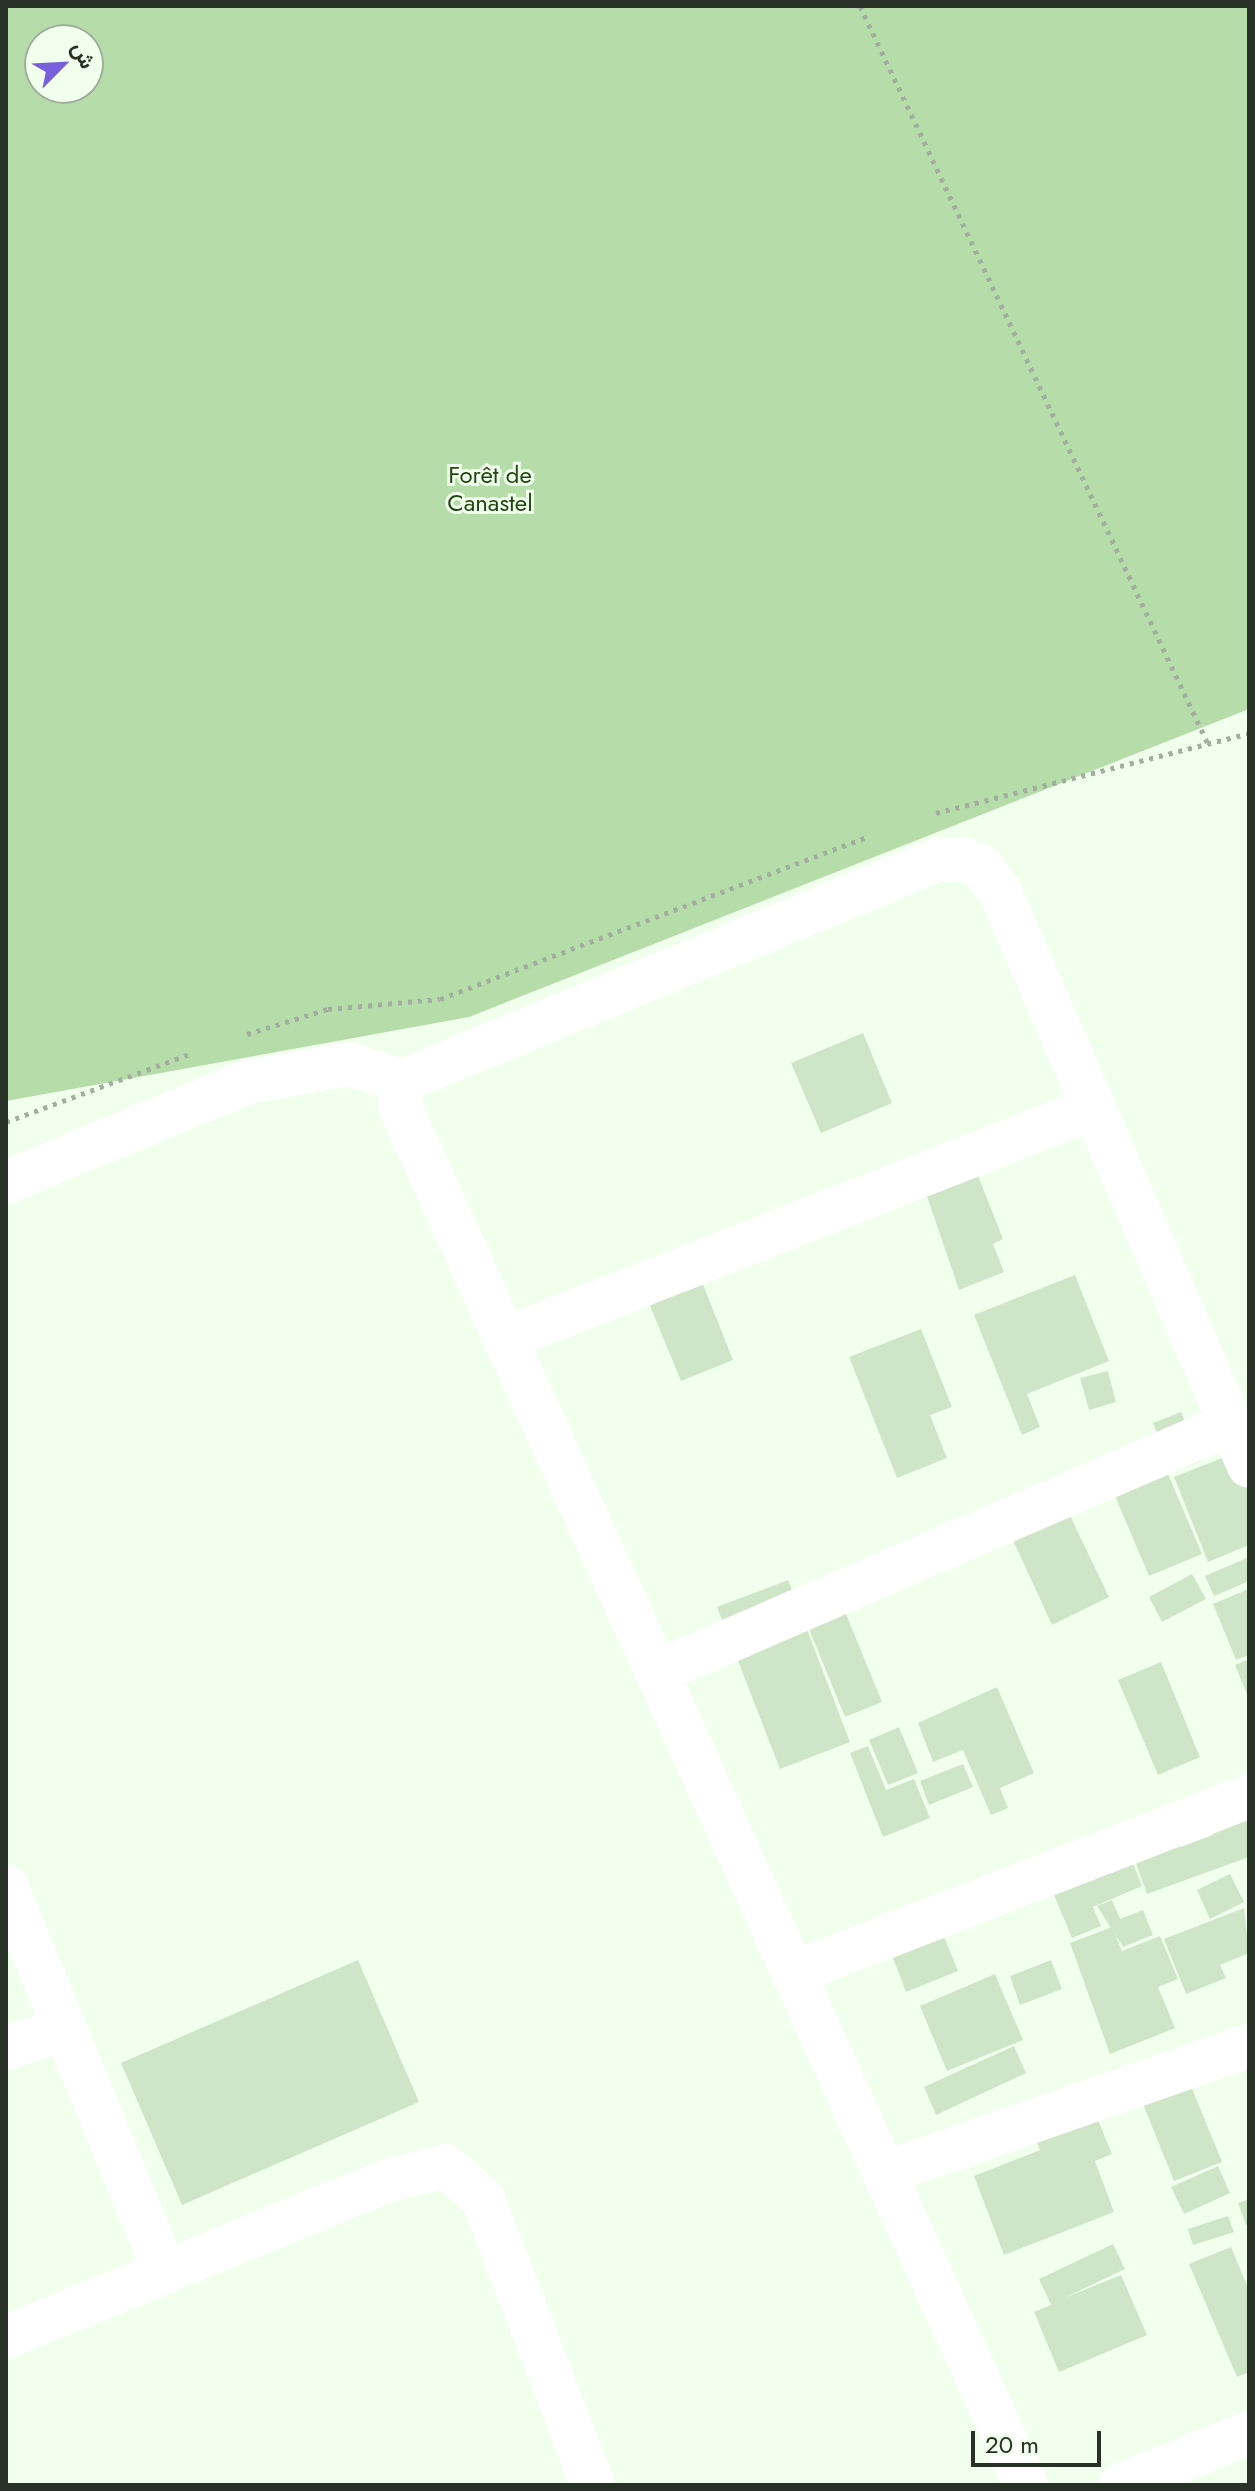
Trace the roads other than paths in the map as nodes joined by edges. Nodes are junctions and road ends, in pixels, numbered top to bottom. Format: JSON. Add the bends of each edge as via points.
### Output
{"nodes":[{"id":1,"x":402,"y":1081,"type":"junction"},
{"id":2,"x":1093,"y":1108,"type":"junction"},
{"id":3,"x":6,"y":1182,"type":"edge"},
{"id":4,"x":504,"y":1339,"type":"junction"},
{"id":5,"x":1230,"y":1424,"type":"junction"},
{"id":6,"x":1249,"y":1466,"type":"edge"},
{"id":7,"x":657,"y":1672,"type":"junction"},
{"id":8,"x":1249,"y":1796,"type":"edge"},
{"id":9,"x":6,"y":1886,"type":"edge"},
{"id":10,"x":793,"y":1973,"type":"junction"},
{"id":11,"x":63,"y":2029,"type":"junction"},
{"id":12,"x":1249,"y":2046,"type":"edge"},
{"id":13,"x":6,"y":2048,"type":"edge"},
{"id":14,"x":884,"y":2173,"type":"junction"},
{"id":15,"x":165,"y":2271,"type":"junction"},
{"id":16,"x":6,"y":2337,"type":"edge"},
{"id":17,"x":1249,"y":2433,"type":"edge"},
{"id":18,"x":593,"y":2485,"type":"edge"},
{"id":19,"x":1026,"y":2485,"type":"edge"},
{"id":20,"x":1121,"y":2485,"type":"edge"}],
"edges":[{"from":1,"to":2,"type":"street","via":[[937,860],[964,859],[982,867],[1001,894]]},
{"from":1,"to":3,"type":"street","via":[[349,1064],[247,1082]]},
{"from":1,"to":4,"type":"street","via":[[400,1107]]},
{"from":2,"to":4,"type":"street"},
{"from":2,"to":5,"type":"street"},
{"from":4,"to":7,"type":"street"},
{"from":5,"to":6,"type":"street"},
{"from":5,"to":7,"type":"street"},
{"from":7,"to":10,"type":"street"},
{"from":8,"to":10,"type":"street"},
{"from":9,"to":11,"type":"street"},
{"from":10,"to":14,"type":"street"},
{"from":11,"to":13,"type":"street"},
{"from":11,"to":15,"type":"street"},
{"from":12,"to":14,"type":"street"},
{"from":14,"to":19,"type":"street"},
{"from":15,"to":16,"type":"street"},
{"from":15,"to":18,"type":"street","via":[[386,2181],[446,2166],[483,2199]]},
{"from":17,"to":20,"type":"street"}]}
